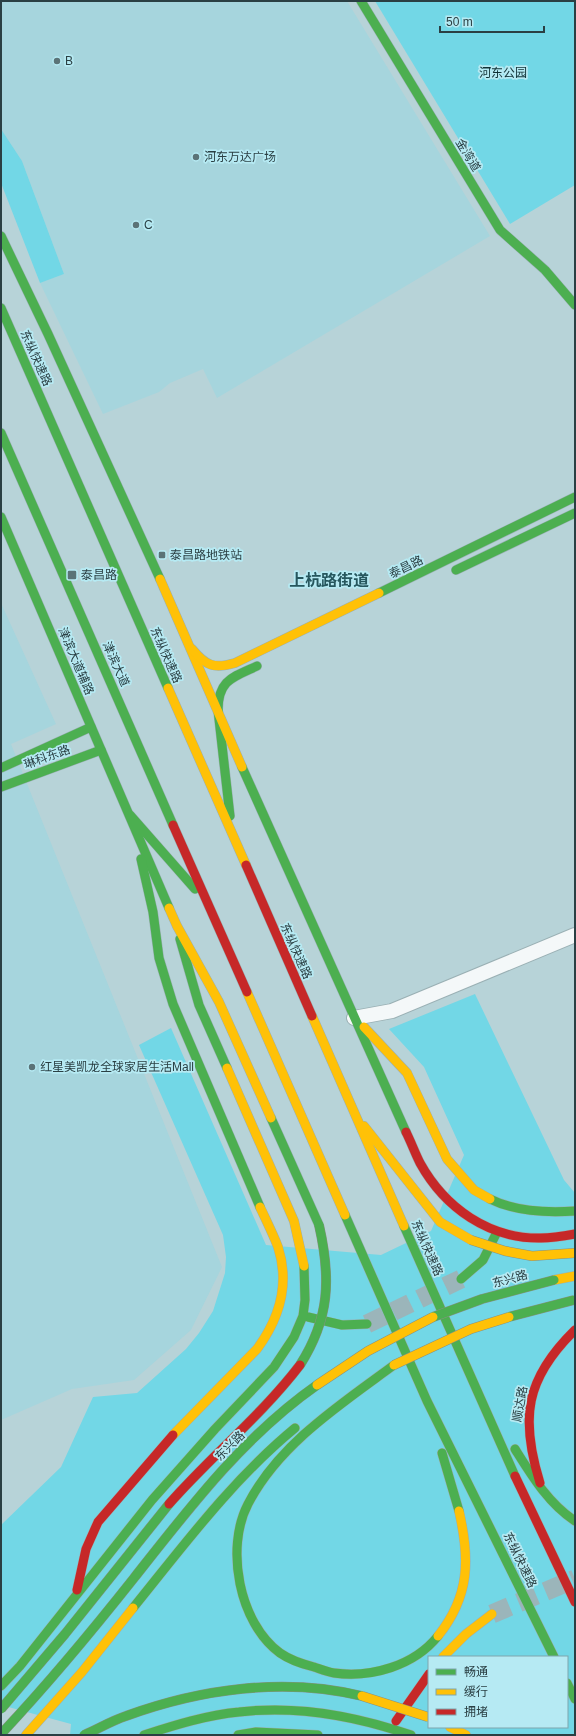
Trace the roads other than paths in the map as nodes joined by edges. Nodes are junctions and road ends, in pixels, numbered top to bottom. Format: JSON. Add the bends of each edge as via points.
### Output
{"nodes":[{"id":1,"x":361,"y":1,"type":"edge"},
{"id":2,"x":1,"y":236,"type":"edge"},
{"id":3,"x":575,"y":305,"type":"edge"},
{"id":4,"x":1,"y":308,"type":"edge"},
{"id":5,"x":1,"y":433,"type":"edge"},
{"id":6,"x":575,"y":497,"type":"edge"},
{"id":7,"x":575,"y":513,"type":"edge"},
{"id":8,"x":1,"y":517,"type":"edge"},
{"id":9,"x":446,"y":575,"type":"dead end"},
{"id":10,"x":187,"y":642,"type":"junction"},
{"id":11,"x":267,"y":661,"type":"dead end"},
{"id":12,"x":218,"y":710,"type":"junction"},
{"id":13,"x":91,"y":727,"type":"junction"},
{"id":14,"x":101,"y":750,"type":"junction"},
{"id":15,"x":1,"y":768,"type":"edge"},
{"id":16,"x":1,"y":787,"type":"edge"},
{"id":17,"x":130,"y":815,"type":"junction"},
{"id":18,"x":233,"y":839,"type":"junction"},
{"id":19,"x":210,"y":905,"type":"junction"},
{"id":20,"x":177,"y":926,"type":"junction"},
{"id":21,"x":575,"y":935,"type":"edge"},
{"id":22,"x":354,"y":1018,"type":"junction"},
{"id":23,"x":356,"y":1116,"type":"junction"},
{"id":24,"x":575,"y":1211,"type":"edge"},
{"id":25,"x":497,"y":1232,"type":"junction"},
{"id":26,"x":575,"y":1234,"type":"edge"},
{"id":27,"x":575,"y":1253,"type":"edge"},
{"id":28,"x":575,"y":1276,"type":"edge"},
{"id":29,"x":461,"y":1279,"type":"tunnel mouth"},
{"id":30,"x":554,"y":1280,"type":"junction"},
{"id":31,"x":575,"y":1280,"type":"edge"},
{"id":32,"x":574,"y":1300,"type":"edge"},
{"id":33,"x":303,"y":1316,"type":"junction"},
{"id":34,"x":367,"y":1324,"type":"tunnel mouth"},
{"id":35,"x":575,"y":1330,"type":"edge"},
{"id":36,"x":394,"y":1366,"type":"junction"},
{"id":37,"x":475,"y":1388,"type":"junction"},
{"id":38,"x":427,"y":1401,"type":"junction"},
{"id":39,"x":311,"y":1416,"type":"dead end"},
{"id":40,"x":301,"y":1423,"type":"dead end"},
{"id":41,"x":543,"y":1493,"type":"junction"},
{"id":42,"x":575,"y":1521,"type":"edge"},
{"id":43,"x":76,"y":1594,"type":"junction"},
{"id":44,"x":575,"y":1602,"type":"edge"},
{"id":45,"x":492,"y":1614,"type":"tunnel mouth"},
{"id":46,"x":443,"y":1656,"type":"edge"},
{"id":47,"x":554,"y":1656,"type":"edge"},
{"id":48,"x":428,"y":1675,"type":"edge"},
{"id":49,"x":568,"y":1685,"type":"edge"},
{"id":50,"x":1,"y":1686,"type":"edge"},
{"id":51,"x":575,"y":1699,"type":"edge"},
{"id":52,"x":1,"y":1709,"type":"edge"},
{"id":53,"x":428,"y":1717,"type":"edge"},
{"id":54,"x":392,"y":1728,"type":"junction"},
{"id":55,"x":452,"y":1728,"type":"edge"},
{"id":56,"x":1,"y":1734,"type":"edge"},
{"id":57,"x":26,"y":1735,"type":"edge"},
{"id":58,"x":84,"y":1735,"type":"edge"},
{"id":59,"x":144,"y":1735,"type":"edge"},
{"id":60,"x":238,"y":1735,"type":"edge"},
{"id":61,"x":318,"y":1735,"type":"edge"},
{"id":62,"x":411,"y":1735,"type":"edge"},
{"id":63,"x":466,"y":1735,"type":"edge"}],
"edges":[{"from":1,"to":3,"type":"main road","name":"金湾道","via":[[500,230],[545,270]]},
{"from":2,"to":10,"type":"main road","via":[[152,558]]},
{"from":4,"to":18,"type":"main road","name":"东纵快速路"},
{"from":5,"to":19,"type":"main road","name":"津滨大道"},
{"from":6,"to":10,"type":"main road","name":"泰昌路","via":[[231,664],[210,665],[200,659]]},
{"from":7,"to":9,"type":"main road"},
{"from":8,"to":13,"type":"main road","name":"津滨大道辅路"},
{"from":10,"to":12,"type":"main road"},
{"from":11,"to":12,"type":"main road","via":[[225,684],[219,694]]},
{"from":12,"to":18,"type":"main road"},
{"from":12,"to":22,"type":"main road"},
{"from":13,"to":14,"type":"main road","name":"津滨大道辅路"},
{"from":13,"to":15,"type":"main road","name":"琳科东路"},
{"from":14,"to":16,"type":"main road","name":"琳科东路"},
{"from":14,"to":17,"type":"main road","name":"津滨大道辅路"},
{"from":17,"to":19,"type":"main road"},
{"from":17,"to":20,"type":"main road"},
{"from":17,"to":43,"type":"main road","via":[[147,885],[159,958],[173,1004],[278,1248],[283,1282],[277,1316],[257,1349],[164,1445],[98,1522],[86,1549]]},
{"from":18,"to":23,"type":"main road","name":"东纵快速路"},
{"from":19,"to":38,"type":"main road","name":"东纵快速路"},
{"from":20,"to":33,"type":"main road","via":[[199,1005],[294,1221],[304,1260]]},
{"from":20,"to":52,"type":"main road","bridge":true,"via":[[219,1002],[318,1225],[328,1281],[326,1305],[310,1350],[286,1384],[210,1459],[149,1528],[36,1671]]},
{"from":21,"to":22,"type":"street","via":[[392,1011]]},
{"from":22,"to":24,"type":"main road","via":[[407,1073],[447,1159],[474,1190],[502,1206],[545,1213]]},
{"from":22,"to":25,"type":"main road","via":[[420,1163],[436,1188],[469,1218]]},
{"from":23,"to":27,"type":"main road","bridge":true,"via":[[440,1222],[471,1240],[504,1251],[532,1256]]},
{"from":23,"to":37,"type":"main road","name":"东纵快速路"},
{"from":25,"to":26,"type":"main road","via":[[536,1238]]},
{"from":25,"to":29,"type":"main road","via":[[483,1260]]},
{"from":28,"to":30,"type":"main road"},
{"from":30,"to":31,"type":"main road"},
{"from":30,"to":56,"type":"main road","name":"东兴路","bridge":true,"via":[[460,1306],[432,1318],[344,1366],[294,1403],[236,1455],[203,1492],[57,1673]]},
{"from":32,"to":36,"type":"main road","bridge":true,"via":[[471,1330]]},
{"from":33,"to":34,"type":"main road","via":[[342,1326]]},
{"from":33,"to":43,"type":"main road","via":[[294,1337],[274,1367],[152,1500]]},
{"from":35,"to":41,"type":"main road","name":"顺达路","via":[[557,1346],[544,1363],[528,1415],[528,1435]]},
{"from":36,"to":38,"type":"main road","via":[[352,1396],[292,1447],[260,1485],[248,1505],[238,1537],[239,1583],[253,1621],[280,1653],[317,1670],[336,1674],[379,1672],[395,1667],[426,1649],[450,1620],[464,1588],[465,1544]]},
{"from":36,"to":39,"type":"main road"},
{"from":37,"to":41,"type":"main road"},
{"from":37,"to":44,"type":"main road","name":"东纵快速路"},
{"from":38,"to":47,"type":"main road","name":"东纵快速路"},
{"from":40,"to":57,"type":"main road","via":[[272,1446],[229,1491]]},
{"from":41,"to":42,"type":"main road","via":[[558,1509]]},
{"from":43,"to":50,"type":"main road","via":[[20,1666]]},
{"from":45,"to":46,"type":"main road","via":[[466,1632]]},
{"from":48,"to":54,"type":"main road"},
{"from":49,"to":51,"type":"main road"},
{"from":53,"to":58,"type":"main road","bridge":true,"via":[[348,1694],[310,1688],[257,1687],[193,1695],[126,1716]]},
{"from":54,"to":59,"type":"main road","via":[[320,1712],[265,1710],[218,1715]]},
{"from":54,"to":62,"type":"main road"},
{"from":55,"to":63,"type":"main road"},
{"from":60,"to":61,"type":"main road","via":[[256,1732]]}]}
